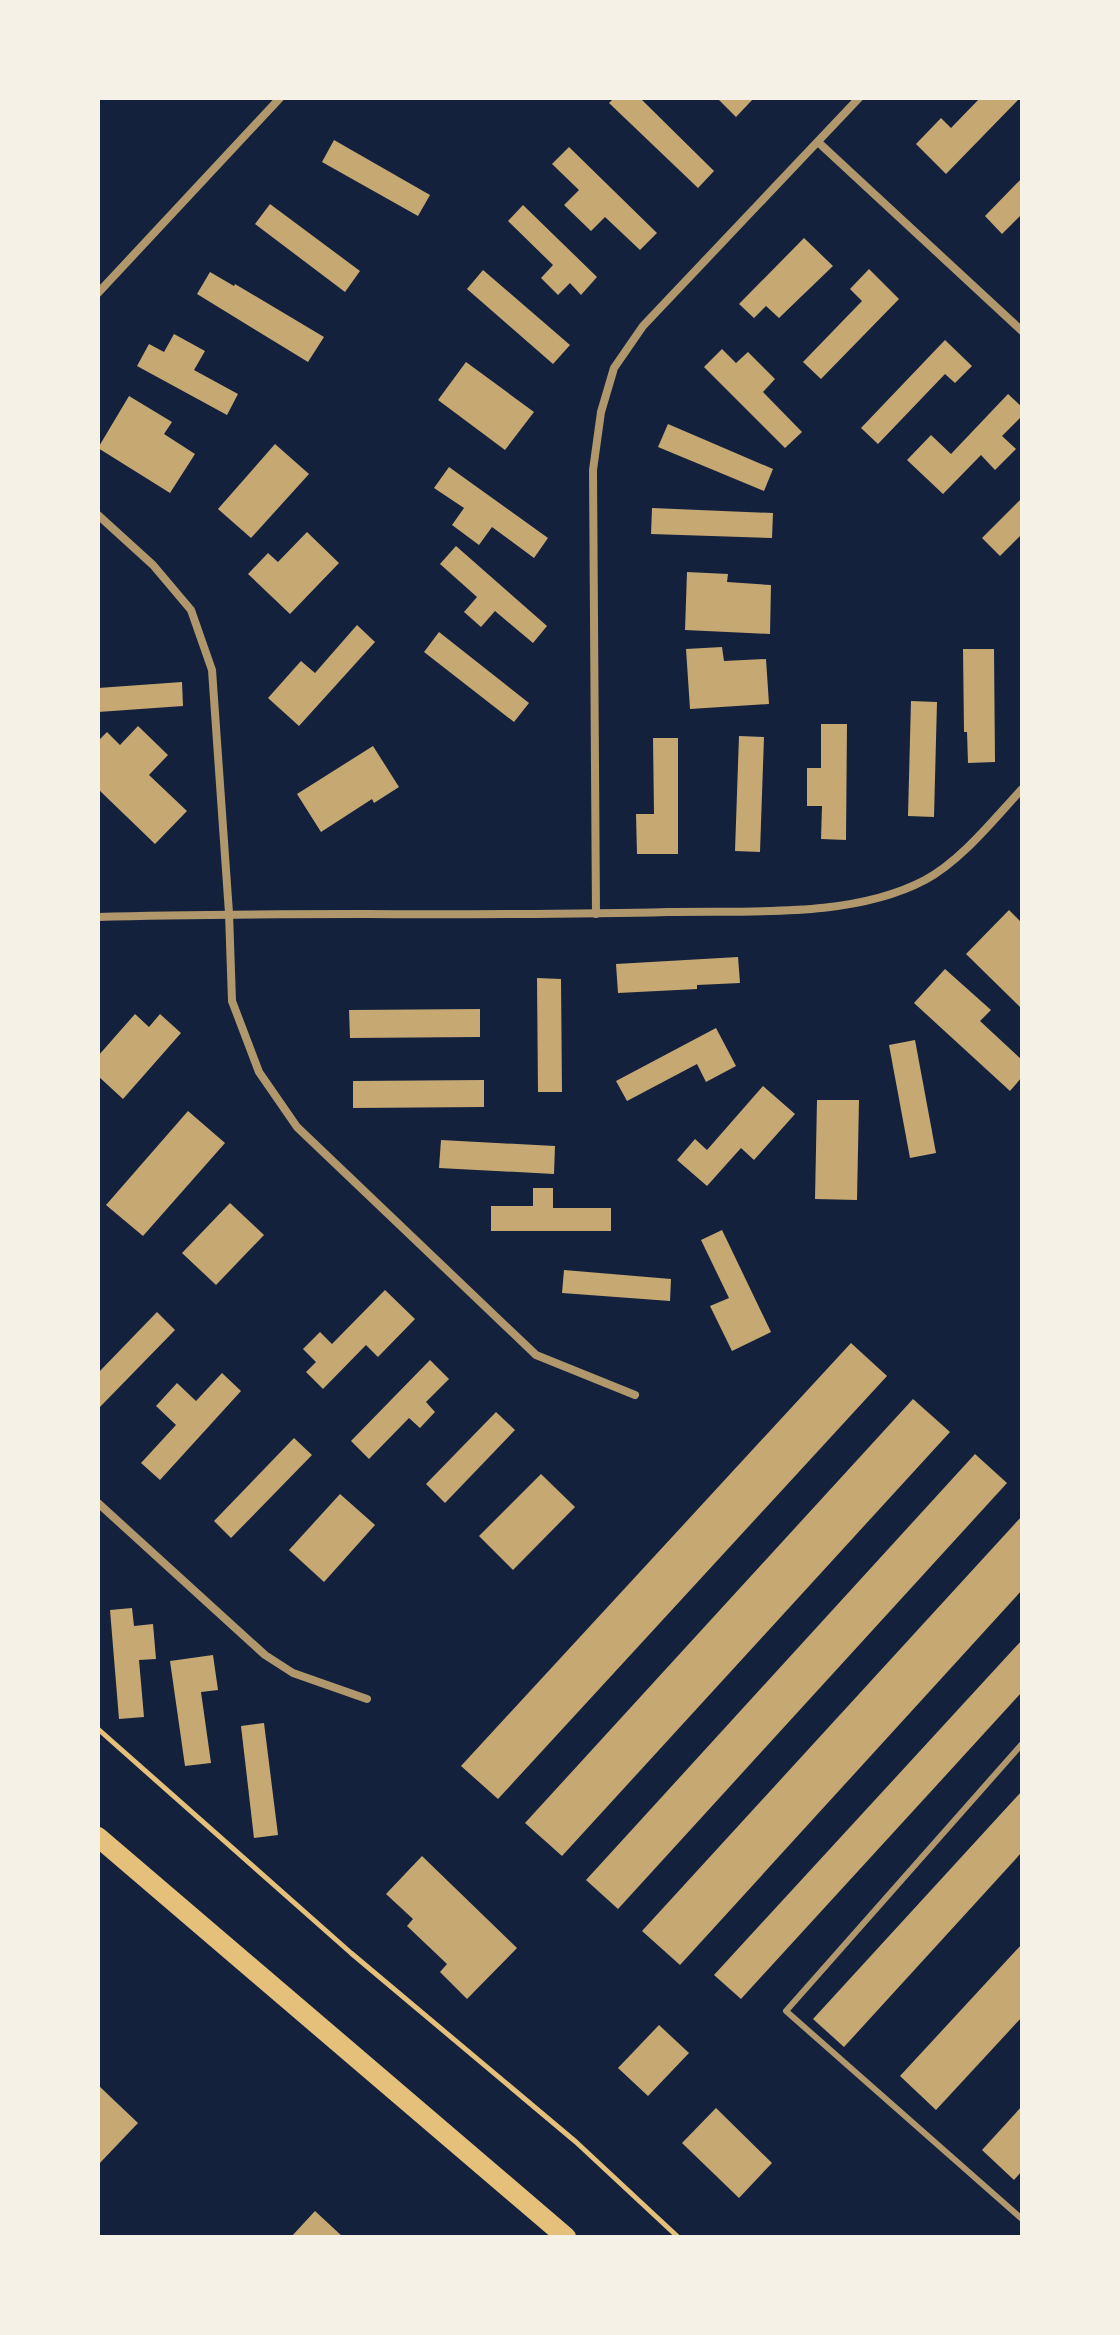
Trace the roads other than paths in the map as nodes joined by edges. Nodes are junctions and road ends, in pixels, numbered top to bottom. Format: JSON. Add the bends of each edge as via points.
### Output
{"nodes":[{"id":1,"x":280,"y":98,"type":"edge"},
{"id":2,"x":859,"y":98,"type":"edge"},
{"id":3,"x":818,"y":142,"type":"junction"},
{"id":4,"x":98,"y":293,"type":"edge"},
{"id":5,"x":1022,"y":331,"type":"edge"},
{"id":6,"x":98,"y":515,"type":"edge"},
{"id":7,"x":1022,"y":789,"type":"edge"},
{"id":8,"x":229,"y":913,"type":"junction"},
{"id":9,"x":596,"y":914,"type":"junction"},
{"id":10,"x":98,"y":917,"type":"edge"},
{"id":11,"x":635,"y":1395,"type":"dead end"},
{"id":12,"x":98,"y":1503,"type":"edge"},
{"id":13,"x":367,"y":1699,"type":"dead end"},
{"id":14,"x":1022,"y":1744,"type":"edge"},
{"id":15,"x":98,"y":1837,"type":"edge"},
{"id":16,"x":1022,"y":2219,"type":"edge"},
{"id":17,"x":566,"y":2237,"type":"edge"}],
"edges":[{"from":1,"to":4,"type":"street"},
{"from":2,"to":3,"type":"street"},
{"from":3,"to":5,"type":"street"},
{"from":3,"to":9,"type":"street","via":[[643,326],[614,368],[601,412],[593,470]]},
{"from":6,"to":8,"type":"street","via":[[153,565],[191,610],[212,670]]},
{"from":7,"to":9,"type":"street","via":[[965,849],[926,880],[881,896],[831,908]]},
{"from":8,"to":9,"type":"street"},
{"from":8,"to":10,"type":"street"},
{"from":8,"to":11,"type":"street","via":[[232,1001],[259,1072],[297,1127],[536,1355]]},
{"from":12,"to":13,"type":"street","via":[[265,1655],[293,1673]]},
{"from":14,"to":16,"type":"lane","via":[[786,2011]]},
{"from":15,"to":17,"type":"main road"}]}
